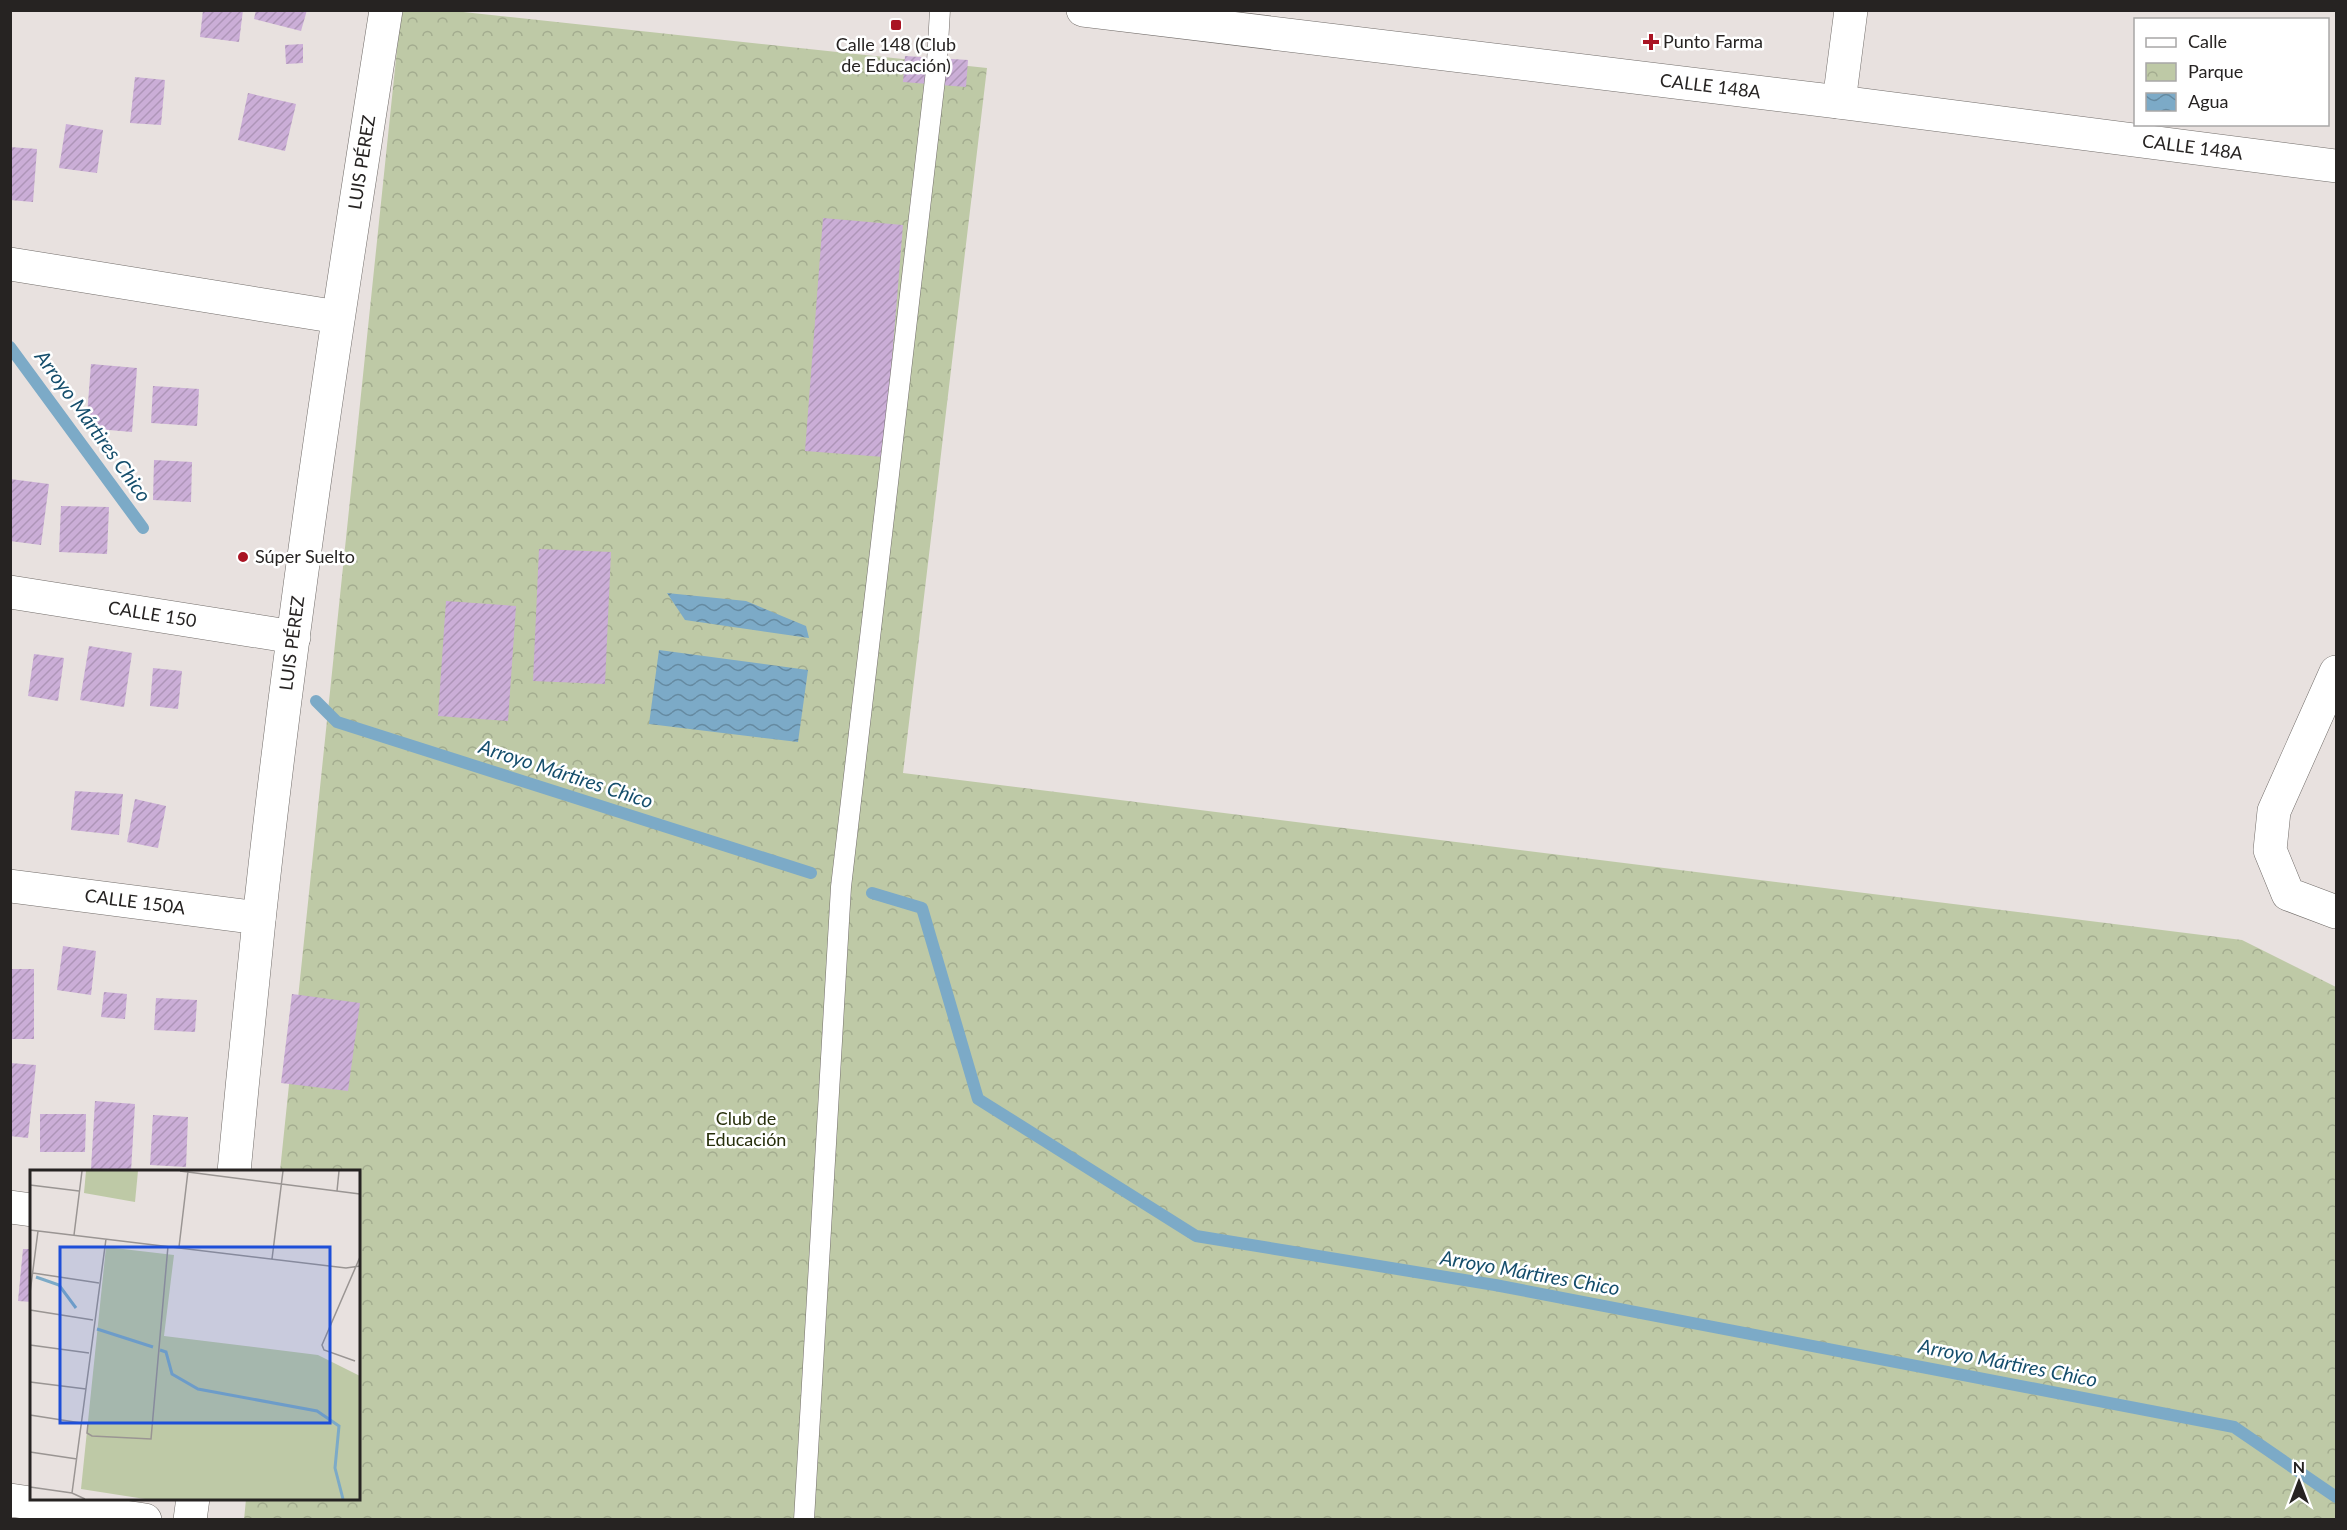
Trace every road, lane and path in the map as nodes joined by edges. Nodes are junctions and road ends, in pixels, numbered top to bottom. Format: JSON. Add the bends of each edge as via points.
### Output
{"nodes":[{"id":1,"x":386,"y":10,"type":"edge"},
{"id":2,"x":940,"y":10,"type":"edge"},
{"id":3,"x":1083,"y":10,"type":"edge"},
{"id":4,"x":1851,"y":10,"type":"edge"},
{"id":5,"x":1839,"y":102,"type":"junction"},
{"id":6,"x":2337,"y":166,"type":"edge"},
{"id":7,"x":10,"y":264,"type":"edge"},
{"id":8,"x":338,"y":317,"type":"junction"},
{"id":9,"x":10,"y":592,"type":"edge"},
{"id":10,"x":294,"y":637,"type":"junction"},
{"id":11,"x":2337,"y":672,"type":"edge"},
{"id":12,"x":10,"y":886,"type":"edge"},
{"id":13,"x":2337,"y":912,"type":"edge"},
{"id":14,"x":259,"y":918,"type":"junction"},
{"id":15,"x":234,"y":1170,"type":"edge"},
{"id":16,"x":10,"y":1207,"type":"edge"},
{"id":17,"x":30,"y":1210,"type":"edge"},
{"id":18,"x":10,"y":1500,"type":"edge"},
{"id":19,"x":193,"y":1500,"type":"edge"},
{"id":20,"x":145,"y":1520,"type":"edge"},
{"id":21,"x":190,"y":1520,"type":"edge"},
{"id":22,"x":804,"y":1520,"type":"edge"}],
"edges":[{"from":1,"to":8,"type":"street","name":"LUIS PÉREZ"},
{"from":2,"to":22,"type":"lane","via":[[841,887]]},
{"from":3,"to":5,"type":"street","name":"CALLE 148A"},
{"from":4,"to":5,"type":"street"},
{"from":5,"to":6,"type":"street","name":"CALLE 148A"},
{"from":7,"to":8,"type":"street"},
{"from":8,"to":10,"type":"street","name":"LUIS PÉREZ"},
{"from":9,"to":10,"type":"street","name":"CALLE 150"},
{"from":10,"to":14,"type":"street","name":"LUIS PÉREZ"},
{"from":11,"to":13,"type":"street","via":[[2274,811],[2270,850],[2288,894]]},
{"from":12,"to":14,"type":"street","name":"CALLE 150A"},
{"from":14,"to":15,"type":"street","name":"LUIS PÉREZ"},
{"from":16,"to":17,"type":"street"},
{"from":18,"to":20,"type":"street"},
{"from":19,"to":21,"type":"street"}]}
